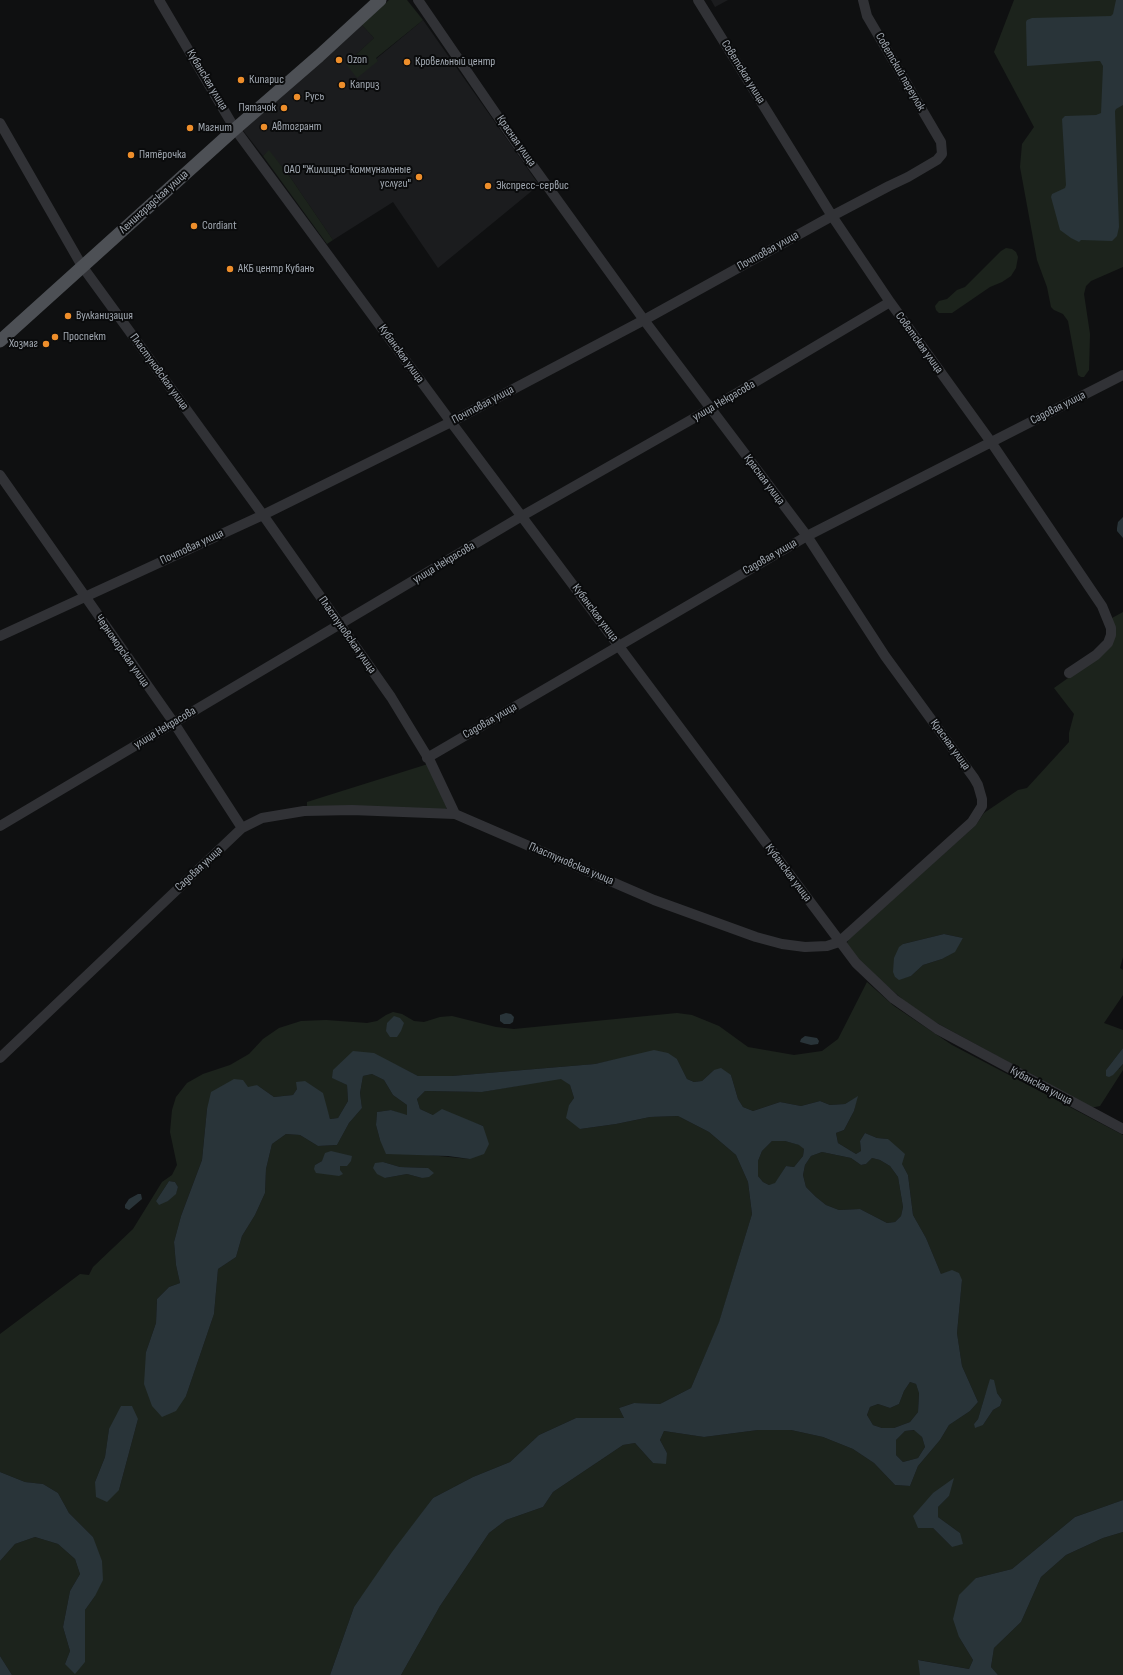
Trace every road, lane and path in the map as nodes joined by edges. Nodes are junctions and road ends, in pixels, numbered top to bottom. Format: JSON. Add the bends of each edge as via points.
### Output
{"nodes":[{"id":1,"x":160,"y":0,"type":"edge"},
{"id":2,"x":370,"y":0,"type":"edge"},
{"id":3,"x":380,"y":0,"type":"edge"},
{"id":4,"x":418,"y":0,"type":"edge"},
{"id":5,"x":698,"y":0,"type":"edge"},
{"id":6,"x":863,"y":0,"type":"edge"},
{"id":7,"x":362,"y":16,"type":"junction"},
{"id":8,"x":0,"y":122,"type":"edge"},
{"id":9,"x":236,"y":129,"type":"junction"},
{"id":10,"x":941,"y":142,"type":"joint"},
{"id":11,"x":832,"y":216,"type":"junction"},
{"id":12,"x":82,"y":266,"type":"junction"},
{"id":13,"x":890,"y":302,"type":"junction"},
{"id":14,"x":644,"y":320,"type":"junction"},
{"id":15,"x":0,"y":341,"type":"edge"},
{"id":16,"x":1123,"y":375,"type":"edge"},
{"id":17,"x":710,"y":409,"type":"junction"},
{"id":18,"x":451,"y":422,"type":"junction"},
{"id":19,"x":991,"y":442,"type":"junction"},
{"id":20,"x":0,"y":475,"type":"edge"},
{"id":21,"x":263,"y":515,"type":"junction"},
{"id":22,"x":522,"y":516,"type":"junction"},
{"id":23,"x":807,"y":536,"type":"junction"},
{"id":24,"x":85,"y":598,"type":"junction"},
{"id":25,"x":341,"y":625,"type":"junction"},
{"id":26,"x":0,"y":636,"type":"edge"},
{"id":27,"x":619,"y":645,"type":"junction"},
{"id":28,"x":1069,"y":673,"type":"dead end"},
{"id":29,"x":174,"y":723,"type":"junction"},
{"id":30,"x":427,"y":758,"type":"junction"},
{"id":31,"x":455,"y":814,"type":"junction"},
{"id":32,"x":0,"y":826,"type":"edge"},
{"id":33,"x":242,"y":828,"type":"junction"},
{"id":34,"x":839,"y":942,"type":"junction"},
{"id":35,"x":0,"y":1058,"type":"edge"},
{"id":36,"x":1123,"y":1129,"type":"edge"}],
"edges":[{"from":1,"to":9,"type":"street","name":"Кубанская улица"},
{"from":2,"to":7,"type":"street"},
{"from":3,"to":7,"type":"main road","name":"Ленинградская улица"},
{"from":4,"to":14,"type":"street","name":"Красная улица"},
{"from":5,"to":11,"type":"street","name":"Советская улица"},
{"from":6,"to":10,"type":"street","name":"Советский переулок","via":[[867,16]]},
{"from":7,"to":9,"type":"main road","name":"Ленинградская улица"},
{"from":8,"to":12,"type":"street","name":"Пластуновская улица"},
{"from":9,"to":12,"type":"main road","name":"Ленинградская улица"},
{"from":9,"to":18,"type":"street","name":"Кубанская улица"},
{"from":10,"to":11,"type":"street","name":"Почтовая улица","via":[[942,154],[937,160]]},
{"from":11,"to":13,"type":"street","name":"Советская улица"},
{"from":11,"to":14,"type":"street","name":"Почтовая улица"},
{"from":12,"to":15,"type":"main road","name":"Ленинградская улица"},
{"from":12,"to":21,"type":"street","name":"Пластуновская улица"},
{"from":13,"to":17,"type":"street","name":"улица Некрасова"},
{"from":13,"to":19,"type":"street","name":"Советская улица"},
{"from":14,"to":17,"type":"street","name":"Красная улица"},
{"from":14,"to":18,"type":"street","name":"Почтовая улица"},
{"from":16,"to":19,"type":"street","name":"Садовая улица"},
{"from":17,"to":22,"type":"street","name":"улица Некрасова"},
{"from":17,"to":23,"type":"street","name":"Красная улица"},
{"from":18,"to":21,"type":"street","name":"Почтовая улица"},
{"from":18,"to":22,"type":"street","name":"Кубанская улица"},
{"from":19,"to":23,"type":"street","name":"Садовая улица"},
{"from":19,"to":28,"type":"street","name":"Советская улица","via":[[1097,596],[1109,622],[1111,635],[1108,643],[1096,655]]},
{"from":20,"to":24,"type":"street","name":"Черноморская улица"},
{"from":21,"to":24,"type":"street","name":"Почтовая улица"},
{"from":21,"to":25,"type":"street","name":"Пластуновская улица"},
{"from":22,"to":25,"type":"street","name":"улица Некрасова"},
{"from":22,"to":27,"type":"street","name":"Кубанская улица"},
{"from":23,"to":27,"type":"street","name":"Садовая улица"},
{"from":23,"to":34,"type":"street","name":"Красная улица","via":[[885,656],[974,778],[982,799],[980,810],[972,822]]},
{"from":24,"to":26,"type":"street","name":"Почтовая улица"},
{"from":24,"to":29,"type":"street","name":"Черноморская улица"},
{"from":25,"to":29,"type":"street","name":"улица Некрасова"},
{"from":25,"to":30,"type":"street","name":"Пластуновская улица","via":[[391,697]]},
{"from":27,"to":30,"type":"street","name":"Садовая улица"},
{"from":27,"to":34,"type":"street","name":"Кубанская улица"},
{"from":29,"to":32,"type":"street","name":"улица Некрасова"},
{"from":29,"to":33,"type":"street","name":"Черноморская улица"},
{"from":30,"to":31,"type":"street","name":"Пластуновская улица"},
{"from":31,"to":33,"type":"street","name":"Садовая улица","via":[[304,811],[262,818]]},
{"from":31,"to":34,"type":"street","name":"Пластуновская улица","via":[[654,900],[756,937],[805,947],[827,946]]},
{"from":33,"to":35,"type":"street","name":"Садовая улица"},
{"from":34,"to":36,"type":"street","name":"Кубанская улица","via":[[879,986],[906,1009],[936,1029]]}]}
